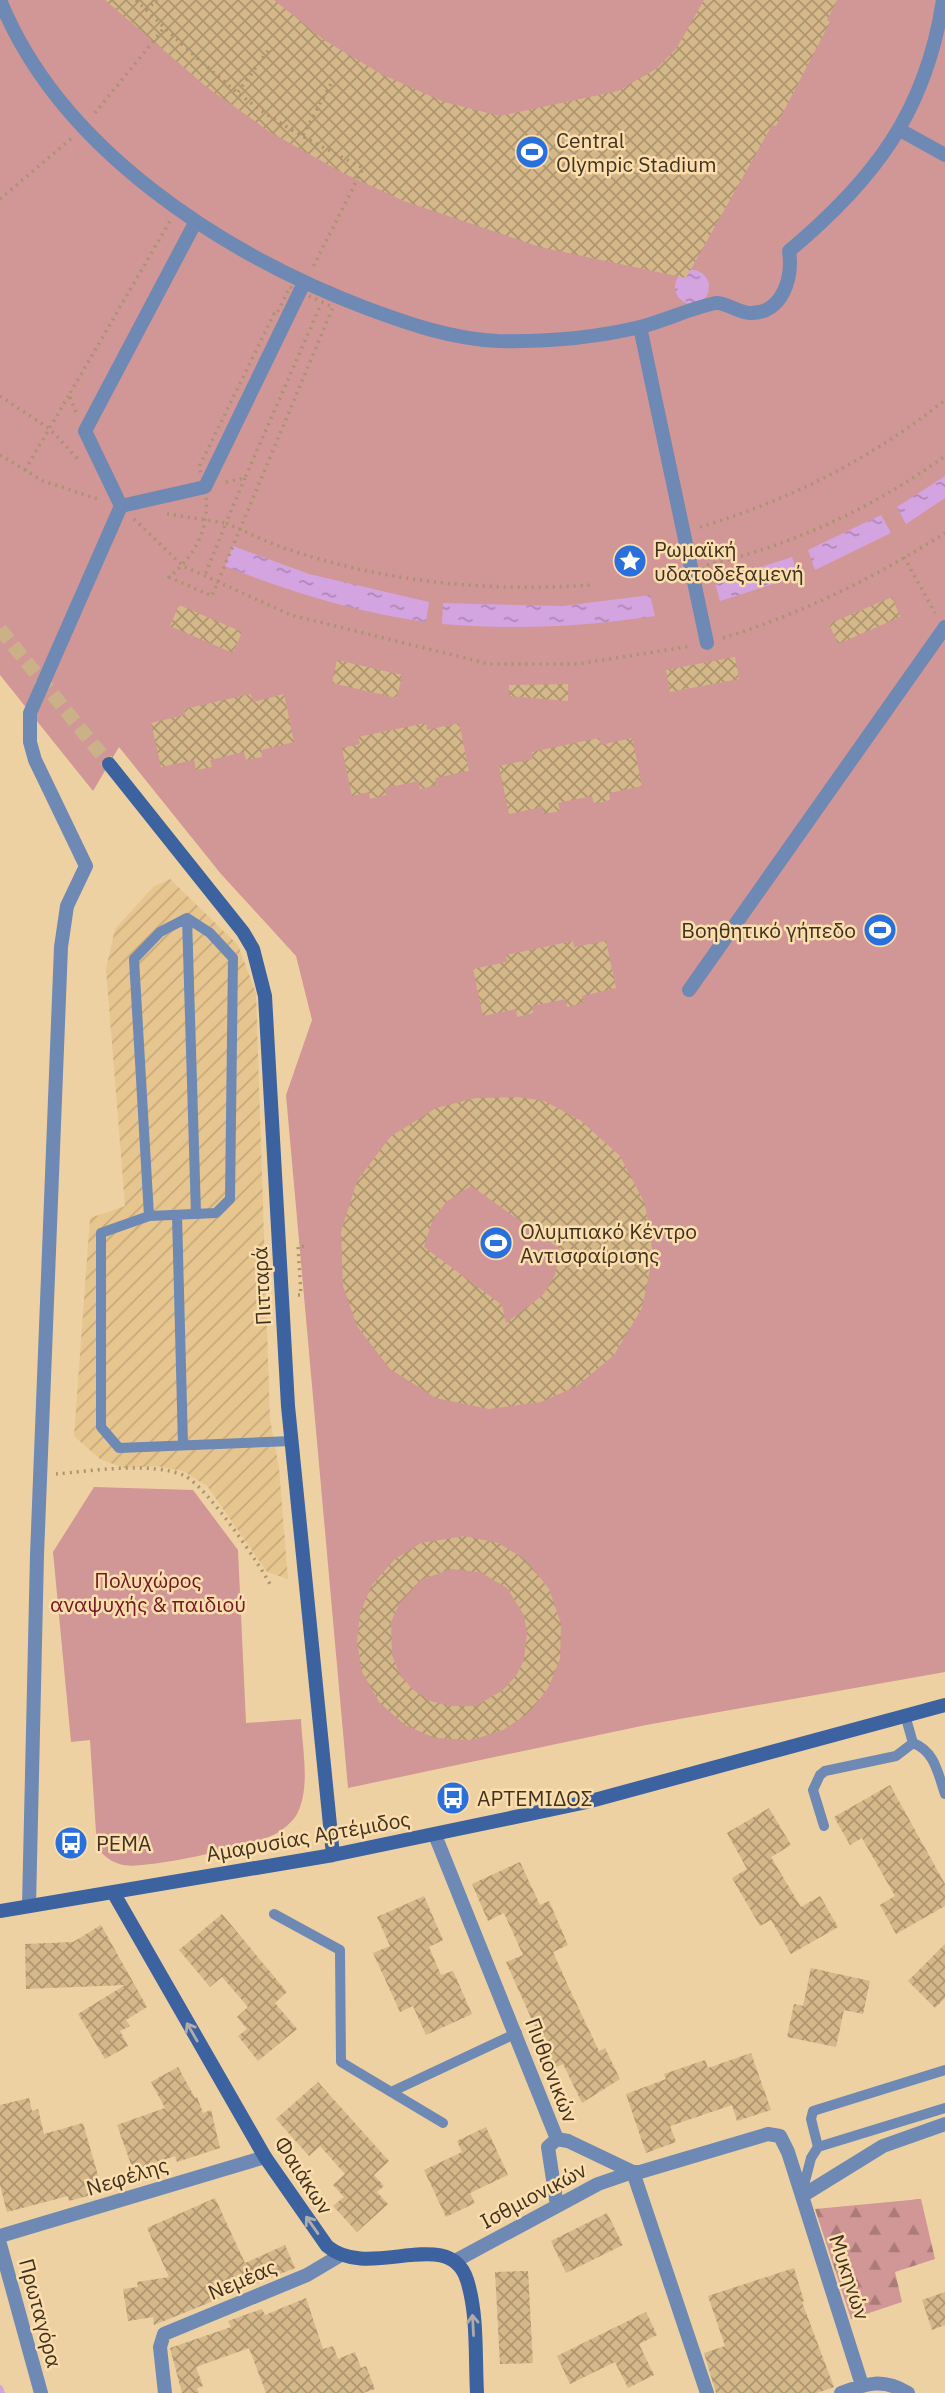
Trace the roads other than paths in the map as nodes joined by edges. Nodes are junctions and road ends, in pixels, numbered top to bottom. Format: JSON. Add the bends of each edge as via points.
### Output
{"nodes":[{"id":1,"x":0,"y":0,"type":"edge"},
{"id":2,"x":943,"y":0,"type":"edge"},
{"id":3,"x":900,"y":131,"type":"junction"},
{"id":4,"x":945,"y":155,"type":"edge"},
{"id":5,"x":195,"y":223,"type":"junction"},
{"id":6,"x":302,"y":288,"type":"junction"},
{"id":7,"x":640,"y":327,"type":"junction"},
{"id":8,"x":121,"y":506,"type":"junction"},
{"id":9,"x":945,"y":628,"type":"edge"},
{"id":10,"x":707,"y":643,"type":"road end"},
{"id":11,"x":108,"y":764,"type":"tunnel mouth"},
{"id":12,"x":187,"y":918,"type":"junction"},
{"id":13,"x":690,"y":989,"type":"dead end"},
{"id":14,"x":196,"y":1214,"type":"junction"},
{"id":15,"x":177,"y":1215,"type":"junction"},
{"id":16,"x":149,"y":1216,"type":"junction"},
{"id":17,"x":292,"y":1441,"type":"junction"},
{"id":18,"x":183,"y":1445,"type":"junction"},
{"id":19,"x":945,"y":1705,"type":"edge"},
{"id":20,"x":905,"y":1715,"type":"junction"},
{"id":21,"x":913,"y":1743,"type":"junction"},
{"id":22,"x":945,"y":1794,"type":"edge"},
{"id":23,"x":824,"y":1826,"type":"dead end"},
{"id":24,"x":435,"y":1835,"type":"junction"},
{"id":25,"x":333,"y":1855,"type":"junction"},
{"id":26,"x":113,"y":1892,"type":"junction"},
{"id":27,"x":29,"y":1906,"type":"junction"},
{"id":28,"x":0,"y":1911,"type":"edge"},
{"id":29,"x":274,"y":1914,"type":"dead end"},
{"id":30,"x":517,"y":2034,"type":"junction"},
{"id":31,"x":945,"y":2070,"type":"edge"},
{"id":32,"x":391,"y":2092,"type":"junction"},
{"id":33,"x":945,"y":2108,"type":"edge"},
{"id":34,"x":443,"y":2123,"type":"dead end"},
{"id":35,"x":945,"y":2124,"type":"edge"},
{"id":36,"x":556,"y":2139,"type":"junction"},
{"id":37,"x":818,"y":2147,"type":"junction"},
{"id":38,"x":265,"y":2157,"type":"junction"},
{"id":39,"x":633,"y":2172,"type":"junction"},
{"id":40,"x":802,"y":2196,"type":"junction"},
{"id":41,"x":557,"y":2206,"type":"junction"},
{"id":42,"x":0,"y":2236,"type":"edge"},
{"id":43,"x":0,"y":2244,"type":"edge"},
{"id":44,"x":339,"y":2256,"type":"junction"},
{"id":45,"x":455,"y":2260,"type":"junction"},
{"id":46,"x":862,"y":2385,"type":"junction"},
{"id":47,"x":41,"y":2393,"type":"edge"},
{"id":48,"x":165,"y":2393,"type":"edge"},
{"id":49,"x":477,"y":2393,"type":"edge"},
{"id":50,"x":707,"y":2393,"type":"edge"},
{"id":51,"x":841,"y":2393,"type":"edge"},
{"id":52,"x":908,"y":2393,"type":"edge"}],
"edges":[{"from":1,"to":5,"type":"street","via":[[39,72],[84,127]]},
{"from":2,"to":3,"type":"street","via":[[936,40]]},
{"from":3,"to":4,"type":"street"},
{"from":3,"to":7,"type":"street","via":[[858,187],[789,251],[788,283],[783,296],[772,305],[751,313],[719,302]]},
{"from":5,"to":6,"type":"street"},
{"from":5,"to":8,"type":"street","via":[[85,431]]},
{"from":6,"to":7,"type":"street","via":[[414,326],[496,341],[549,341]]},
{"from":6,"to":8,"type":"street","via":[[205,486]]},
{"from":7,"to":10,"type":"street"},
{"from":8,"to":27,"type":"street","via":[[30,713],[30,742],[36,760],[86,866],[67,906],[61,947]]},
{"from":9,"to":13,"type":"street"},
{"from":11,"to":17,"type":"street","name":"Πιτταρά","via":[[243,932],[260,970],[268,1021]]},
{"from":12,"to":14,"type":"lane"},
{"from":12,"to":14,"type":"lane","via":[[210,933],[233,958],[230,1199],[216,1213]]},
{"from":12,"to":16,"type":"lane","via":[[160,932],[134,960]]},
{"from":14,"to":15,"type":"lane"},
{"from":15,"to":16,"type":"lane"},
{"from":15,"to":18,"type":"lane"},
{"from":16,"to":18,"type":"lane","via":[[101,1233],[100,1427],[119,1448]]},
{"from":17,"to":18,"type":"lane"},
{"from":17,"to":25,"type":"street","name":"Πιτταρά"},
{"from":19,"to":20,"type":"street","name":"Αμαρυσίας Αρτέμιδος"},
{"from":20,"to":21,"type":"lane"},
{"from":20,"to":24,"type":"street","name":"Αμαρυσίας Αρτέμιδος","via":[[633,1792]]},
{"from":21,"to":22,"type":"lane","via":[[926,1749]]},
{"from":21,"to":23,"type":"lane","via":[[896,1756],[820,1775],[813,1790]]},
{"from":24,"to":25,"type":"street","name":"Αμαρυσίας Αρτέμιδος"},
{"from":24,"to":30,"type":"street","name":"Πυθιονικών"},
{"from":25,"to":26,"type":"street","name":"Αμαρυσίας Αρτέμιδος"},
{"from":26,"to":27,"type":"street","name":"Αμαρυσίας Αρτέμιδος"},
{"from":38,"to":26,"type":"street","name":"Φαιάκων","one_way":true},
{"from":27,"to":28,"type":"street","name":"Αμαρυσίας Αρτέμιδος"},
{"from":29,"to":32,"type":"lane","via":[[340,1950],[341,2062]]},
{"from":30,"to":32,"type":"lane"},
{"from":30,"to":36,"type":"street","name":"Πυθιονικών"},
{"from":31,"to":37,"type":"lane","via":[[813,2111],[810,2119]]},
{"from":32,"to":34,"type":"lane"},
{"from":33,"to":37,"type":"lane"},
{"from":35,"to":40,"type":"street","via":[[883,2146]]},
{"from":36,"to":39,"type":"street","name":"Πυθιονικών"},
{"from":36,"to":41,"type":"street","via":[[548,2150]]},
{"from":37,"to":40,"type":"lane"},
{"from":38,"to":42,"type":"street","name":"Νεφέλης"},
{"from":44,"to":38,"type":"street","name":"Φαιάκων","one_way":true,"via":[[317,2234]]},
{"from":39,"to":40,"type":"street","name":"Μυκηνών","via":[[648,2172],[768,2134],[780,2136]]},
{"from":39,"to":41,"type":"street","name":"Ισθμιονικών"},
{"from":39,"to":50,"type":"street"},
{"from":40,"to":46,"type":"street","name":"Μυκηνών"},
{"from":41,"to":45,"type":"street","name":"Ισθμιονικών"},
{"from":43,"to":47,"type":"street","name":"Πρωταγόρα"},
{"from":44,"to":45,"type":"street","via":[[370,2260],[437,2255]]},
{"from":44,"to":48,"type":"street","name":"Νεμέας","via":[[307,2275],[164,2334],[160,2339]]},
{"from":49,"to":45,"type":"street","one_way":true,"via":[[470,2292]]},
{"from":46,"to":51,"type":"street"},
{"from":46,"to":52,"type":"street","via":[[882,2382]]}]}
